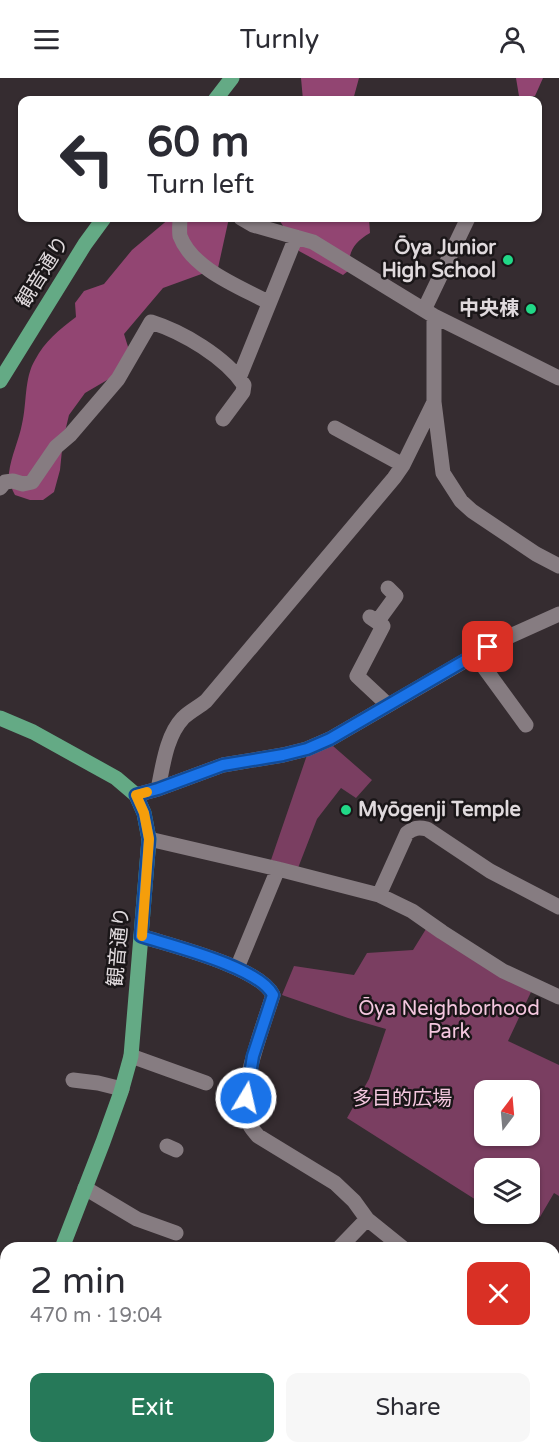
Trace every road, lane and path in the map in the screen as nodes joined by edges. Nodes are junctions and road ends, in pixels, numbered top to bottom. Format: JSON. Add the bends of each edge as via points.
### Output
{"nodes":[{"id":1,"x":232,"y":78,"type":"edge"},
{"id":2,"x":218,"y":96,"type":"edge"},
{"id":3,"x":101,"y":222,"type":"edge"},
{"id":4,"x":180,"y":222,"type":"edge"},
{"id":5,"x":248,"y":222,"type":"edge"},
{"id":6,"x":466,"y":222,"type":"edge"},
{"id":7,"x":296,"y":237,"type":"junction"},
{"id":8,"x":268,"y":302,"type":"junction"},
{"id":9,"x":429,"y":314,"type":"junction"},
{"id":10,"x":239,"y":378,"type":"junction"},
{"id":11,"x":559,"y":378,"type":"edge"},
{"id":12,"x":0,"y":381,"type":"edge"},
{"id":13,"x":434,"y":402,"type":"junction"},
{"id":14,"x":223,"y":419,"type":"dead end"},
{"id":15,"x":335,"y":428,"type":"dead end"},
{"id":16,"x":403,"y":465,"type":"junction"},
{"id":17,"x":0,"y":488,"type":"edge"},
{"id":18,"x":559,"y":566,"type":"edge"},
{"id":19,"x":388,"y":588,"type":"dead end"},
{"id":20,"x":559,"y":614,"type":"edge"},
{"id":21,"x":475,"y":655,"type":"junction"},
{"id":22,"x":388,"y":705,"type":"junction"},
{"id":23,"x":0,"y":718,"type":"edge"},
{"id":24,"x":526,"y":725,"type":"dead end"},
{"id":25,"x":158,"y":789,"type":"junction"},
{"id":26,"x":136,"y":795,"type":"junction"},
{"id":27,"x":149,"y":839,"type":"junction"},
{"id":28,"x":278,"y":869,"type":"junction"},
{"id":29,"x":379,"y":895,"type":"junction"},
{"id":30,"x":559,"y":907,"type":"edge"},
{"id":31,"x":141,"y":936,"type":"junction"},
{"id":32,"x":237,"y":968,"type":"junction"},
{"id":33,"x":559,"y":997,"type":"edge"},
{"id":34,"x":131,"y":1056,"type":"junction"},
{"id":35,"x":74,"y":1080,"type":"dead end"},
{"id":36,"x":198,"y":1084,"type":"dead end"},
{"id":37,"x":122,"y":1089,"type":"junction"},
{"id":38,"x":85,"y":1188,"type":"junction"},
{"id":39,"x":367,"y":1219,"type":"junction"},
{"id":40,"x":176,"y":1233,"type":"dead end"},
{"id":41,"x":64,"y":1242,"type":"edge"},
{"id":42,"x":345,"y":1242,"type":"edge"},
{"id":43,"x":396,"y":1242,"type":"edge"}],
"edges":[{"from":1,"to":2,"type":"main road"},
{"from":3,"to":12,"type":"main road","name":"観音通り"},
{"from":4,"to":8,"type":"street","via":[[180,236],[196,260]]},
{"from":5,"to":7,"type":"street"},
{"from":6,"to":9,"type":"street"},
{"from":7,"to":8,"type":"street"},
{"from":7,"to":9,"type":"street","via":[[313,242]]},
{"from":8,"to":10,"type":"street"},
{"from":9,"to":11,"type":"street"},
{"from":9,"to":13,"type":"street"},
{"from":10,"to":14,"type":"street","via":[[243,392]]},
{"from":10,"to":17,"type":"street","via":[[201,345],[151,322],[118,379],[56,447],[32,482],[5,482]]},
{"from":13,"to":16,"type":"street"},
{"from":13,"to":18,"type":"street","via":[[442,472],[456,494],[488,522]]},
{"from":15,"to":16,"type":"street"},
{"from":16,"to":25,"type":"street","via":[[206,701],[182,719],[169,745]]},
{"from":19,"to":22,"type":"street","via":[[396,596],[374,619],[383,626],[359,662],[357,676]]},
{"from":20,"to":21,"type":"street"},
{"from":21,"to":22,"type":"street"},
{"from":21,"to":24,"type":"street","via":[[520,709]]},
{"from":22,"to":25,"type":"street","via":[[307,749],[223,765]]},
{"from":23,"to":26,"type":"main road","via":[[116,778]]},
{"from":25,"to":26,"type":"street"},
{"from":26,"to":27,"type":"main road","name":"観音通り"},
{"from":27,"to":28,"type":"street"},
{"from":27,"to":31,"type":"main road","name":"観音通り"},
{"from":28,"to":29,"type":"street"},
{"from":28,"to":32,"type":"street"},
{"from":29,"to":30,"type":"street","via":[[407,833],[419,828],[427,829],[490,871]]},
{"from":29,"to":33,"type":"street","via":[[412,911],[503,971]]},
{"from":31,"to":32,"type":"street"},
{"from":31,"to":34,"type":"main road","name":"観音通り"},
{"from":32,"to":39,"type":"street","via":[[269,988],[273,995],[247,1083],[245,1113],[249,1126],[258,1136],[335,1183]]},
{"from":34,"to":36,"type":"street"},
{"from":34,"to":37,"type":"main road","name":"観音通り"},
{"from":35,"to":37,"type":"street"},
{"from":37,"to":38,"type":"main road","name":"観音通り"},
{"from":38,"to":40,"type":"street","via":[[137,1219]]},
{"from":38,"to":41,"type":"main road","name":"観音通り"},
{"from":39,"to":42,"type":"street"},
{"from":39,"to":43,"type":"street"}]}
